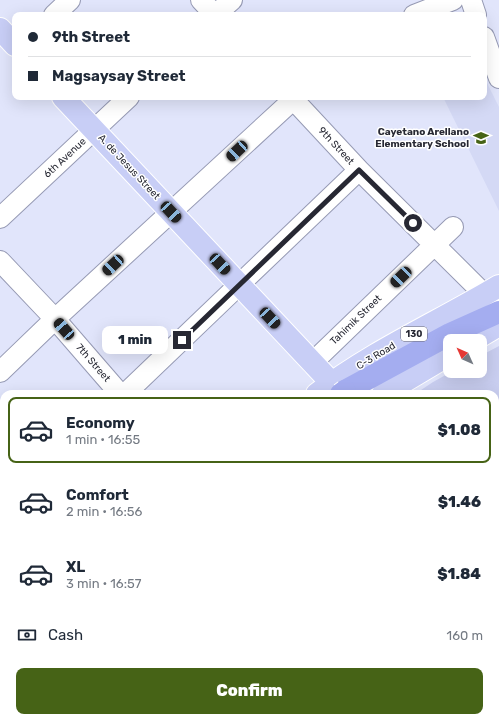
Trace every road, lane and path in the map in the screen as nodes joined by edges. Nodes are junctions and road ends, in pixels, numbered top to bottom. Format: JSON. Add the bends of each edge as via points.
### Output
{"nodes":[{"id":1,"x":70,"y":0,"type":"edge"},
{"id":2,"x":201,"y":0,"type":"edge"},
{"id":3,"x":232,"y":0,"type":"edge"},
{"id":4,"x":453,"y":0,"type":"edge"},
{"id":5,"x":471,"y":0,"type":"edge"},
{"id":6,"x":418,"y":9,"type":"edge"},
{"id":7,"x":57,"y":12,"type":"edge"},
{"id":8,"x":212,"y":12,"type":"edge"},
{"id":9,"x":218,"y":12,"type":"edge"},
{"id":10,"x":475,"y":12,"type":"edge"},
{"id":11,"x":0,"y":30,"type":"edge"},
{"id":12,"x":12,"y":43,"type":"edge"},
{"id":13,"x":487,"y":45,"type":"edge"},
{"id":14,"x":499,"y":78,"type":"edge"},
{"id":15,"x":66,"y":100,"type":"edge"},
{"id":16,"x":126,"y":100,"type":"edge"},
{"id":17,"x":291,"y":100,"type":"edge"},
{"id":18,"x":295,"y":100,"type":"edge"},
{"id":19,"x":94,"y":130,"type":"junction"},
{"id":20,"x":359,"y":170,"type":"junction"},
{"id":21,"x":171,"y":212,"type":"junction"},
{"id":22,"x":0,"y":218,"type":"edge"},
{"id":23,"x":453,"y":227,"type":"dead end"},
{"id":24,"x":434,"y":245,"type":"junction"},
{"id":25,"x":0,"y":262,"type":"edge"},
{"id":26,"x":239,"y":285,"type":"junction"},
{"id":27,"x":492,"y":290,"type":"edge"},
{"id":28,"x":499,"y":312,"type":"edge"},
{"id":29,"x":499,"y":318,"type":"edge"},
{"id":30,"x":55,"y":319,"type":"junction"},
{"id":31,"x":499,"y":325,"type":"edge"},
{"id":32,"x":471,"y":334,"type":"edge"},
{"id":33,"x":484,"y":334,"type":"edge"},
{"id":34,"x":443,"y":358,"type":"edge"},
{"id":35,"x":312,"y":363,"type":"junction"},
{"id":36,"x":0,"y":372,"type":"edge"},
{"id":37,"x":117,"y":390,"type":"edge"},
{"id":38,"x":129,"y":390,"type":"edge"},
{"id":39,"x":332,"y":390,"type":"edge"},
{"id":40,"x":334,"y":390,"type":"edge"},
{"id":41,"x":335,"y":390,"type":"edge"},
{"id":42,"x":390,"y":390,"type":"edge"}],
"edges":[{"from":1,"to":7,"type":"street"},
{"from":2,"to":8,"type":"street"},
{"from":3,"to":9,"type":"street"},
{"from":4,"to":6,"type":"street"},
{"from":5,"to":10,"type":"street"},
{"from":11,"to":12,"type":"main road"},
{"from":13,"to":14,"type":"street"},
{"from":15,"to":19,"type":"main road","name":"A. de Jesus Street"},
{"from":16,"to":19,"type":"street","name":"6th Avenue"},
{"from":17,"to":21,"type":"street"},
{"from":18,"to":20,"type":"street","name":"9th Street"},
{"from":19,"to":21,"type":"main road","name":"A. de Jesus Street"},
{"from":19,"to":22,"type":"street","name":"6th Avenue"},
{"from":20,"to":24,"type":"street","name":"9th Street"},
{"from":20,"to":26,"type":"street"},
{"from":21,"to":26,"type":"main road","name":"A. de Jesus Street"},
{"from":21,"to":30,"type":"street"},
{"from":23,"to":24,"type":"street","name":"Tahimik Street"},
{"from":24,"to":27,"type":"street","name":"9th Street"},
{"from":24,"to":35,"type":"street","name":"Tahimik Street"},
{"from":25,"to":30,"type":"street","name":"7th Street"},
{"from":26,"to":35,"type":"main road","name":"A. de Jesus Street"},
{"from":26,"to":38,"type":"street"},
{"from":27,"to":40,"type":"main road","name":"C-3 Road","number":"130","via":[[383,351]]},
{"from":28,"to":41,"type":"highway"},
{"from":29,"to":32,"type":"highway"},
{"from":30,"to":36,"type":"street"},
{"from":30,"to":37,"type":"street","name":"7th Street"},
{"from":31,"to":33,"type":"main road"},
{"from":34,"to":42,"type":"main road"},
{"from":35,"to":39,"type":"main road","name":"A. de Jesus Street"}]}
